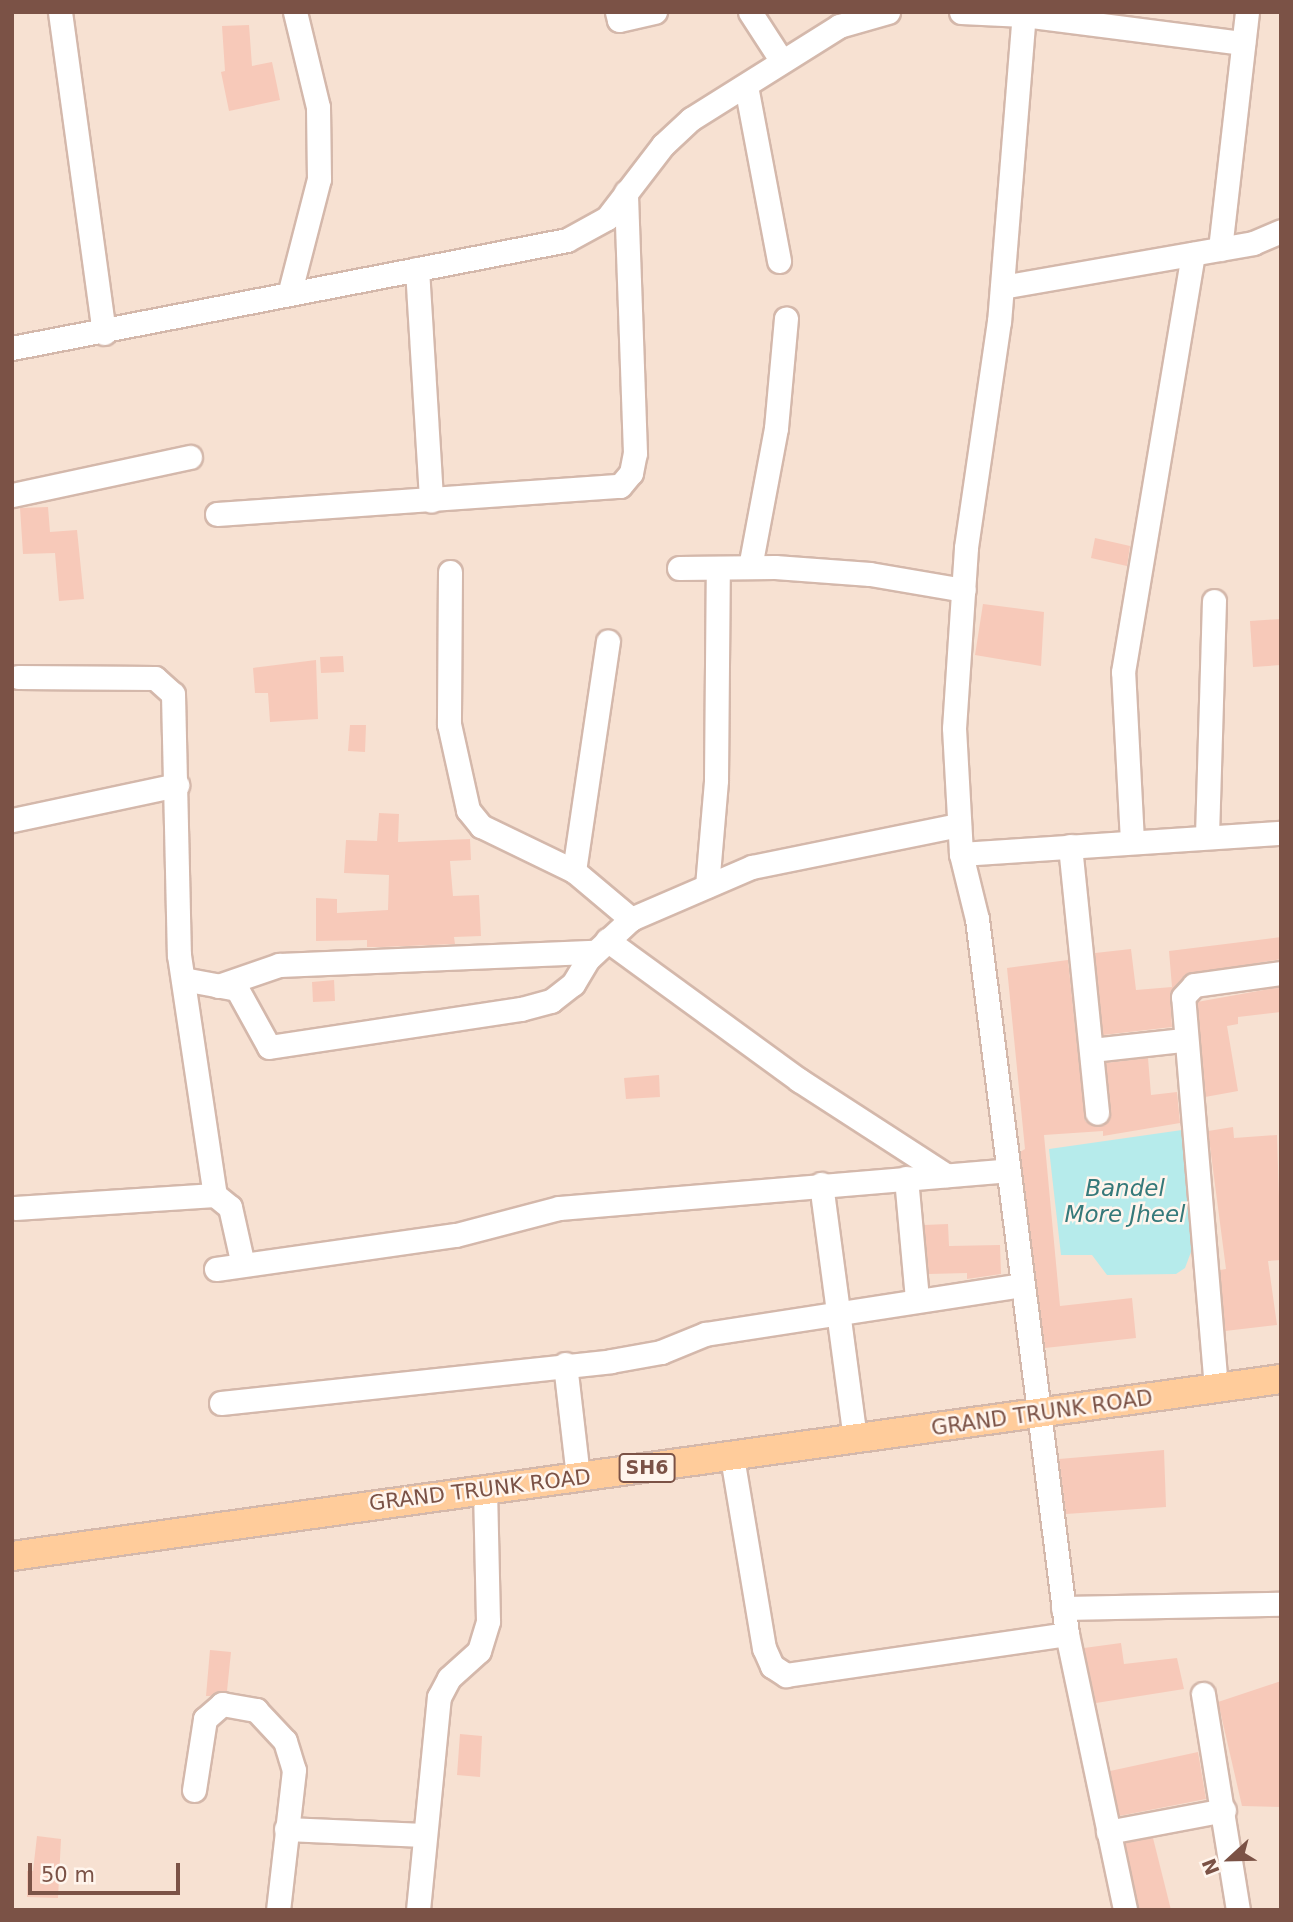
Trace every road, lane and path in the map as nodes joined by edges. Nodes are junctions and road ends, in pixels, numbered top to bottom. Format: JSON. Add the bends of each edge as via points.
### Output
{"nodes":[{"id":1,"x":60,"y":12,"type":"edge"},
{"id":2,"x":295,"y":12,"type":"edge"},
{"id":3,"x":617,"y":12,"type":"edge"},
{"id":4,"x":656,"y":12,"type":"edge"},
{"id":5,"x":750,"y":12,"type":"edge"},
{"id":6,"x":888,"y":12,"type":"edge"},
{"id":7,"x":961,"y":12,"type":"edge"},
{"id":8,"x":1247,"y":12,"type":"edge"},
{"id":9,"x":1024,"y":13,"type":"edge"},
{"id":10,"x":1243,"y":43,"type":"junction"},
{"id":11,"x":780,"y":60,"type":"junction"},
{"id":12,"x":746,"y":86,"type":"junction"},
{"id":13,"x":626,"y":192,"type":"junction"},
{"id":14,"x":1281,"y":231,"type":"edge"},
{"id":15,"x":1220,"y":249,"type":"junction"},
{"id":16,"x":1193,"y":254,"type":"junction"},
{"id":17,"x":779,"y":261,"type":"dead end"},
{"id":18,"x":417,"y":269,"type":"junction"},
{"id":19,"x":1002,"y":286,"type":"junction"},
{"id":20,"x":290,"y":290,"type":"junction"},
{"id":21,"x":786,"y":318,"type":"dead end"},
{"id":22,"x":104,"y":333,"type":"junction"},
{"id":23,"x":12,"y":348,"type":"edge"},
{"id":24,"x":190,"y":457,"type":"dead end"},
{"id":25,"x":12,"y":495,"type":"edge"},
{"id":26,"x":431,"y":501,"type":"junction"},
{"id":27,"x":217,"y":514,"type":"dead end"},
{"id":28,"x":750,"y":567,"type":"junction"},
{"id":29,"x":679,"y":568,"type":"dead end"},
{"id":30,"x":718,"y":568,"type":"junction"},
{"id":31,"x":450,"y":572,"type":"dead end"},
{"id":32,"x":964,"y":590,"type":"junction"},
{"id":33,"x":1214,"y":601,"type":"dead end"},
{"id":34,"x":608,"y":642,"type":"dead end"},
{"id":35,"x":18,"y":677,"type":"dead end"},
{"id":36,"x":177,"y":785,"type":"junction"},
{"id":37,"x":12,"y":820,"type":"edge"},
{"id":38,"x":959,"y":825,"type":"junction"},
{"id":39,"x":1281,"y":834,"type":"edge"},
{"id":40,"x":1207,"y":836,"type":"junction"},
{"id":41,"x":1132,"y":841,"type":"junction"},
{"id":42,"x":1070,"y":846,"type":"junction"},
{"id":43,"x":961,"y":854,"type":"junction"},
{"id":44,"x":574,"y":871,"type":"junction"},
{"id":45,"x":707,"y":886,"type":"junction"},
{"id":46,"x":631,"y":919,"type":"junction"},
{"id":47,"x":601,"y":946,"type":"junction"},
{"id":48,"x":1281,"y":973,"type":"edge"},
{"id":49,"x":183,"y":979,"type":"junction"},
{"id":50,"x":218,"y":986,"type":"junction"},
{"id":51,"x":1183,"y":1040,"type":"junction"},
{"id":52,"x":1092,"y":1050,"type":"junction"},
{"id":53,"x":1097,"y":1113,"type":"dead end"},
{"id":54,"x":1007,"y":1170,"type":"junction"},
{"id":55,"x":946,"y":1175,"type":"junction"},
{"id":56,"x":906,"y":1178,"type":"junction"},
{"id":57,"x":821,"y":1184,"type":"junction"},
{"id":58,"x":215,"y":1195,"type":"junction"},
{"id":59,"x":15,"y":1208,"type":"dead end"},
{"id":60,"x":243,"y":1265,"type":"junction"},
{"id":61,"x":216,"y":1269,"type":"dead end"},
{"id":62,"x":1021,"y":1285,"type":"junction"},
{"id":63,"x":917,"y":1300,"type":"junction"},
{"id":64,"x":838,"y":1310,"type":"junction"},
{"id":65,"x":565,"y":1364,"type":"junction"},
{"id":66,"x":1281,"y":1379,"type":"edge"},
{"id":67,"x":1216,"y":1388,"type":"junction"},
{"id":68,"x":221,"y":1403,"type":"dead end"},
{"id":69,"x":1036,"y":1413,"type":"junction"},
{"id":70,"x":855,"y":1439,"type":"junction"},
{"id":71,"x":732,"y":1457,"type":"junction"},
{"id":72,"x":578,"y":1477,"type":"junction"},
{"id":73,"x":485,"y":1489,"type":"junction"},
{"id":74,"x":12,"y":1556,"type":"edge"},
{"id":75,"x":1281,"y":1604,"type":"edge"},
{"id":76,"x":1063,"y":1608,"type":"junction"},
{"id":77,"x":1066,"y":1634,"type":"junction"},
{"id":78,"x":1203,"y":1695,"type":"dead end"},
{"id":79,"x":194,"y":1790,"type":"dead end"},
{"id":80,"x":1224,"y":1810,"type":"junction"},
{"id":81,"x":286,"y":1829,"type":"junction"},
{"id":82,"x":1108,"y":1832,"type":"junction"},
{"id":83,"x":424,"y":1835,"type":"junction"},
{"id":84,"x":278,"y":1910,"type":"edge"},
{"id":85,"x":418,"y":1910,"type":"edge"},
{"id":86,"x":1125,"y":1910,"type":"edge"},
{"id":87,"x":1238,"y":1910,"type":"edge"}],
"edges":[{"from":1,"to":22,"type":"street"},
{"from":2,"to":20,"type":"street","via":[[318,107],[319,179]]},
{"from":3,"to":4,"type":"street","via":[[619,20]]},
{"from":5,"to":11,"type":"street"},
{"from":6,"to":11,"type":"street","via":[[839,26]]},
{"from":7,"to":9,"type":"street"},
{"from":8,"to":10,"type":"street"},
{"from":9,"to":10,"type":"street"},
{"from":9,"to":19,"type":"street"},
{"from":10,"to":15,"type":"street"},
{"from":11,"to":12,"type":"street"},
{"from":12,"to":13,"type":"street","via":[[691,119],[663,145]]},
{"from":12,"to":17,"type":"street"},
{"from":13,"to":18,"type":"street","via":[[607,218],[567,240]]},
{"from":13,"to":26,"type":"street","via":[[635,453],[631,473],[621,486]]},
{"from":14,"to":15,"type":"street","via":[[1253,243]]},
{"from":15,"to":16,"type":"street"},
{"from":16,"to":19,"type":"street"},
{"from":16,"to":41,"type":"street","via":[[1123,672]]},
{"from":18,"to":20,"type":"street"},
{"from":18,"to":26,"type":"street"},
{"from":19,"to":32,"type":"street"},
{"from":20,"to":22,"type":"street"},
{"from":21,"to":28,"type":"street","via":[[776,428]]},
{"from":22,"to":23,"type":"street"},
{"from":24,"to":25,"type":"street"},
{"from":26,"to":27,"type":"street"},
{"from":28,"to":30,"type":"street"},
{"from":28,"to":32,"type":"street","via":[[870,574]]},
{"from":29,"to":30,"type":"street"},
{"from":30,"to":45,"type":"street","via":[[716,780]]},
{"from":31,"to":44,"type":"street","via":[[449,724],[468,810],[481,826]]},
{"from":32,"to":38,"type":"street","via":[[954,728]]},
{"from":33,"to":40,"type":"street"},
{"from":34,"to":44,"type":"street"},
{"from":35,"to":36,"type":"street","via":[[155,678],[169,687],[177,724]]},
{"from":36,"to":37,"type":"street"},
{"from":36,"to":49,"type":"street"},
{"from":38,"to":43,"type":"street"},
{"from":38,"to":45,"type":"street","via":[[751,867]]},
{"from":39,"to":40,"type":"street"},
{"from":40,"to":41,"type":"street"},
{"from":41,"to":42,"type":"street"},
{"from":42,"to":43,"type":"street"},
{"from":42,"to":52,"type":"street"},
{"from":43,"to":54,"type":"street","via":[[977,919]]},
{"from":44,"to":46,"type":"street"},
{"from":45,"to":46,"type":"street"},
{"from":46,"to":47,"type":"street"},
{"from":47,"to":50,"type":"street","via":[[279,965]]},
{"from":47,"to":50,"type":"street","via":[[573,984],[551,1001],[291,1045],[269,1046],[261,1038],[247,999],[237,989]]},
{"from":47,"to":55,"type":"street"},
{"from":48,"to":51,"type":"street","via":[[1194,985],[1183,997]]},
{"from":49,"to":50,"type":"street"},
{"from":49,"to":58,"type":"street"},
{"from":51,"to":52,"type":"street"},
{"from":51,"to":67,"type":"street"},
{"from":52,"to":53,"type":"street"},
{"from":54,"to":55,"type":"street"},
{"from":54,"to":62,"type":"street"},
{"from":55,"to":56,"type":"street"},
{"from":56,"to":57,"type":"street"},
{"from":56,"to":63,"type":"street"},
{"from":57,"to":60,"type":"street","via":[[559,1208],[456,1235]]},
{"from":57,"to":64,"type":"street"},
{"from":58,"to":59,"type":"street"},
{"from":58,"to":60,"type":"street","via":[[230,1208]]},
{"from":60,"to":61,"type":"street"},
{"from":62,"to":63,"type":"street"},
{"from":62,"to":69,"type":"street"},
{"from":63,"to":64,"type":"street"},
{"from":64,"to":65,"type":"street","via":[[705,1334],[661,1352]]},
{"from":64,"to":70,"type":"street"},
{"from":65,"to":68,"type":"street"},
{"from":65,"to":72,"type":"street"},
{"from":66,"to":67,"type":"main road","name":"GRAND TRUNK ROAD","number":"SH6"},
{"from":67,"to":69,"type":"main road","name":"GRAND TRUNK ROAD","number":"SH6"},
{"from":69,"to":70,"type":"main road","name":"GRAND TRUNK ROAD","number":"SH6"},
{"from":69,"to":76,"type":"street"},
{"from":70,"to":71,"type":"main road","name":"GRAND TRUNK ROAD","number":"SH6"},
{"from":71,"to":72,"type":"main road","name":"GRAND TRUNK ROAD","number":"SH6"},
{"from":71,"to":77,"type":"street","via":[[764,1648],[772,1666],[786,1675]]},
{"from":72,"to":73,"type":"main road","name":"GRAND TRUNK ROAD","number":"SH6"},
{"from":73,"to":74,"type":"main road","name":"GRAND TRUNK ROAD","number":"SH6"},
{"from":73,"to":83,"type":"street","via":[[488,1621],[479,1651],[449,1678],[439,1697]]},
{"from":75,"to":76,"type":"street"},
{"from":76,"to":77,"type":"street"},
{"from":77,"to":82,"type":"street"},
{"from":78,"to":80,"type":"street"},
{"from":79,"to":81,"type":"street","via":[[205,1719],[222,1704],[256,1710],[293,1755]]},
{"from":80,"to":82,"type":"street"},
{"from":80,"to":87,"type":"street"},
{"from":81,"to":83,"type":"street"},
{"from":81,"to":84,"type":"street"},
{"from":82,"to":86,"type":"street"},
{"from":83,"to":85,"type":"street"}]}
